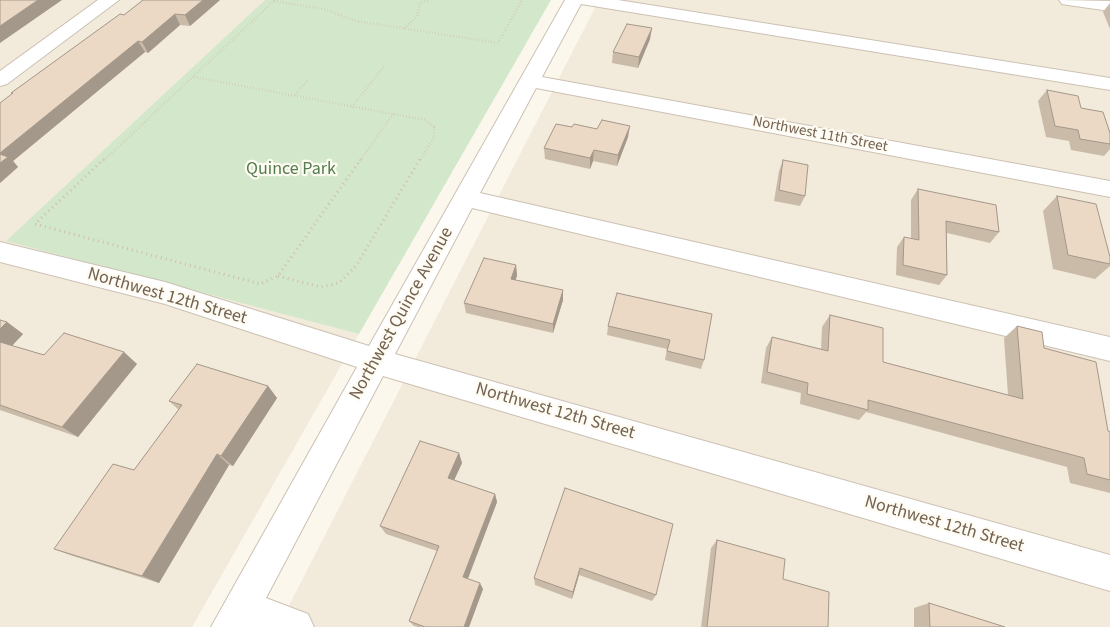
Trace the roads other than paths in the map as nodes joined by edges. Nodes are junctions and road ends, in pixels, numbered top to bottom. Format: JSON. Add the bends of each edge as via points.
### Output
{"nodes":[{"id":1,"x":110,"y":0,"type":"edge"},
{"id":2,"x":574,"y":0,"type":"edge"},
{"id":3,"x":584,"y":0,"type":"edge"},
{"id":4,"x":1068,"y":0,"type":"edge"},
{"id":5,"x":1110,"y":6,"type":"edge"},
{"id":6,"x":0,"y":80,"type":"edge"},
{"id":7,"x":530,"y":81,"type":"junction"},
{"id":8,"x":1110,"y":84,"type":"edge"},
{"id":9,"x":1110,"y":189,"type":"edge"},
{"id":10,"x":465,"y":198,"type":"junction"},
{"id":11,"x":0,"y":252,"type":"edge"},
{"id":12,"x":1110,"y":349,"type":"edge"},
{"id":13,"x":376,"y":361,"type":"junction"},
{"id":14,"x":1110,"y":573,"type":"edge"},
{"id":15,"x":235,"y":617,"type":"edge"},
{"id":16,"x":295,"y":627,"type":"edge"}],
"edges":[{"from":1,"to":6,"type":"street"},
{"from":2,"to":7,"type":"street","name":"Northwest Quince Avenue"},
{"from":3,"to":8,"type":"street"},
{"from":4,"to":5,"type":"street"},
{"from":7,"to":9,"type":"street","name":"Northwest 11th Street"},
{"from":7,"to":10,"type":"street","name":"Northwest Quince Avenue"},
{"from":10,"to":12,"type":"street"},
{"from":10,"to":13,"type":"street","name":"Northwest Quince Avenue"},
{"from":11,"to":13,"type":"street","name":"Northwest 12th Street","via":[[165,293]]},
{"from":13,"to":14,"type":"street","name":"Northwest 12th Street"},
{"from":13,"to":15,"type":"street","name":"Northwest Quince Avenue"},
{"from":15,"to":16,"type":"street"}]}
